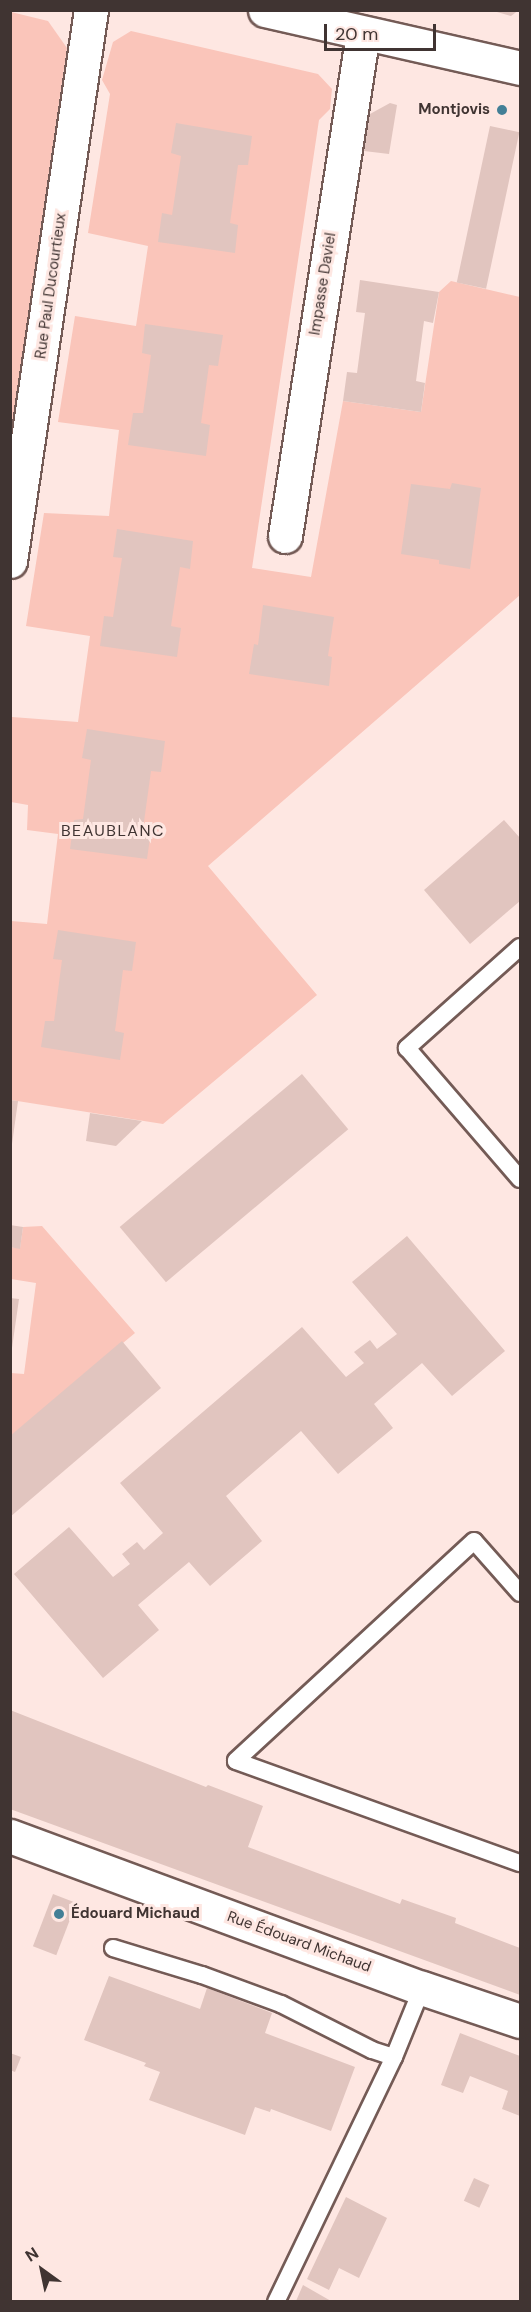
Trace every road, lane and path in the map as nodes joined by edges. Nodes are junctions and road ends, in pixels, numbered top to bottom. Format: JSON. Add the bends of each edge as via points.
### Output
{"nodes":[{"id":1,"x":91,"y":10,"type":"edge"},
{"id":2,"x":265,"y":10,"type":"edge"},
{"id":3,"x":363,"y":33,"type":"junction"},
{"id":4,"x":520,"y":68,"type":"edge"},
{"id":5,"x":17,"y":470,"type":"edge"},
{"id":6,"x":285,"y":536,"type":"dead end"},
{"id":7,"x":10,"y":561,"type":"edge"},
{"id":8,"x":520,"y":947,"type":"edge"},
{"id":9,"x":520,"y":1179,"type":"edge"},
{"id":10,"x":520,"y":1593,"type":"edge"},
{"id":11,"x":10,"y":1836,"type":"edge"},
{"id":12,"x":520,"y":1863,"type":"edge"},
{"id":13,"x":113,"y":1948,"type":"dead end"},
{"id":14,"x":422,"y":1988,"type":"junction"},
{"id":15,"x":520,"y":2020,"type":"edge"},
{"id":16,"x":394,"y":2057,"type":"junction"},
{"id":17,"x":276,"y":2301,"type":"edge"}],
"edges":[{"from":1,"to":5,"type":"street","name":"Rue Paul Ducourtieux"},
{"from":2,"to":3,"type":"street"},
{"from":3,"to":4,"type":"street"},
{"from":3,"to":6,"type":"street","name":"Impasse Daviel"},
{"from":5,"to":7,"type":"street","name":"Rue Paul Ducourtieux"},
{"from":8,"to":9,"type":"lane","via":[[407,1048]]},
{"from":10,"to":12,"type":"lane","via":[[474,1541],[236,1761]]},
{"from":11,"to":14,"type":"street","name":"Rue Édouard Michaud"},
{"from":13,"to":16,"type":"lane","via":[[281,2004],[372,2050]]},
{"from":14,"to":15,"type":"street","name":"Rue Édouard Michaud"},
{"from":14,"to":16,"type":"lane"},
{"from":16,"to":17,"type":"lane"}]}
